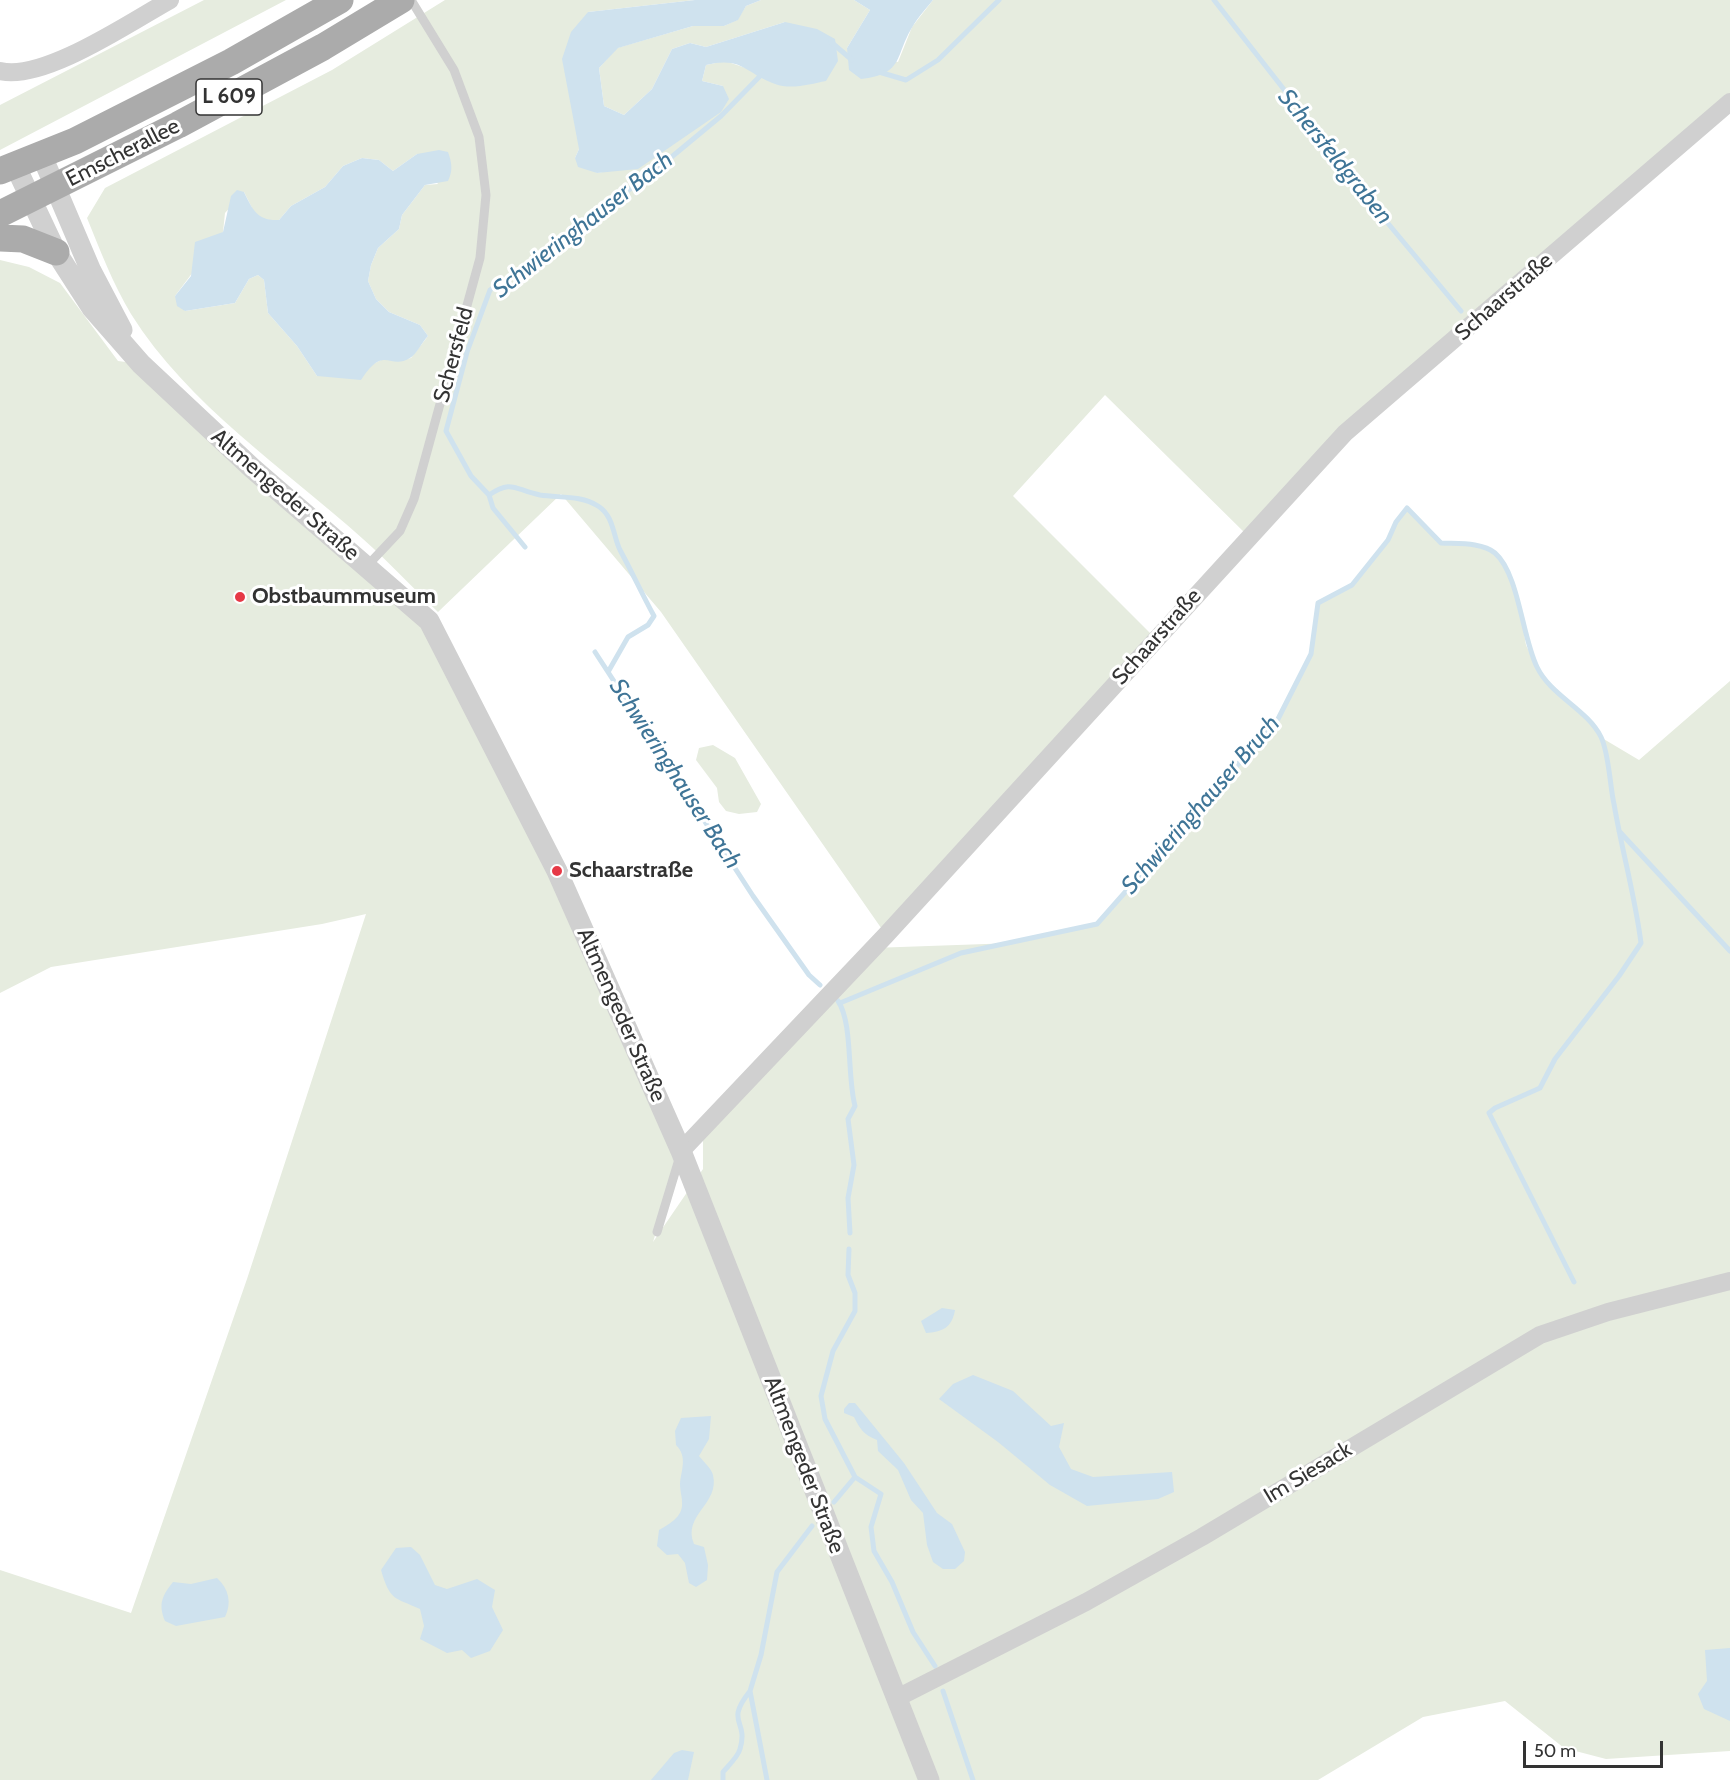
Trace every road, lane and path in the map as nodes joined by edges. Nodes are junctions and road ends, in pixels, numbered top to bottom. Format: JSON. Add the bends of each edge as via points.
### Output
{"nodes":[{"id":1,"x":170,"y":0,"type":"edge"},
{"id":2,"x":340,"y":0,"type":"edge"},
{"id":3,"x":403,"y":0,"type":"edge"},
{"id":4,"x":0,"y":71,"type":"edge"},
{"id":5,"x":1730,"y":102,"type":"edge"},
{"id":6,"x":42,"y":156,"type":"junction"},
{"id":7,"x":8,"y":168,"type":"edge"},
{"id":8,"x":56,"y":188,"type":"junction"},
{"id":9,"x":31,"y":200,"type":"junction"},
{"id":10,"x":0,"y":214,"type":"edge"},
{"id":11,"x":0,"y":238,"type":"edge"},
{"id":12,"x":56,"y":252,"type":"junction"},
{"id":13,"x":141,"y":364,"type":"junction"},
{"id":14,"x":367,"y":567,"type":"junction"},
{"id":15,"x":681,"y":1151,"type":"junction"},
{"id":16,"x":657,"y":1232,"type":"dead end"},
{"id":17,"x":1730,"y":1281,"type":"edge"},
{"id":18,"x":897,"y":1698,"type":"junction"},
{"id":19,"x":929,"y":1780,"type":"edge"}],
"edges":[{"from":1,"to":4,"type":"street","via":[[60,61]]},
{"from":2,"to":6,"type":"main road","name":"Emscherallee","number":"L 609","via":[[231,62]]},
{"from":3,"to":8,"type":"main road","name":"Emscherallee","number":"L 609","via":[[323,47]]},
{"from":3,"to":14,"type":"lane","name":"Schersfeld","via":[[454,70],[479,137],[486,195],[480,258],[414,499],[400,531]]},
{"from":5,"to":15,"type":"street","name":"Schaarstraße","via":[[1345,433],[894,926]]},
{"from":6,"to":7,"type":"main road","name":"Emscherallee","number":"L 609"},
{"from":6,"to":8,"type":"street","name":"Altmengeder Straße"},
{"from":7,"to":9,"type":"street","name":"Altmengeder Straße"},
{"from":8,"to":9,"type":"main road","name":"Emscherallee","number":"L 609"},
{"from":8,"to":13,"type":"street","name":"Altmengeder Straße","via":[[91,271]]},
{"from":9,"to":10,"type":"main road","name":"Emscherallee","number":"L 609"},
{"from":9,"to":12,"type":"street","name":"Altmengeder Straße"},
{"from":11,"to":12,"type":"main road","via":[[22,239]]},
{"from":12,"to":13,"type":"street","name":"Altmengeder Straße","via":[[92,308]]},
{"from":13,"to":14,"type":"street","name":"Altmengeder Straße","via":[[252,468]]},
{"from":14,"to":15,"type":"street","name":"Altmengeder Straße","via":[[429,621],[452,661],[557,871]]},
{"from":15,"to":16,"type":"lane","name":"Schaarstraße"},
{"from":15,"to":18,"type":"street","name":"Altmengeder Straße"},
{"from":17,"to":18,"type":"street","name":"Im Siesack","via":[[1608,1312],[1540,1335],[1096,1597]]},
{"from":18,"to":19,"type":"street","name":"Altmengeder Straße"}]}
